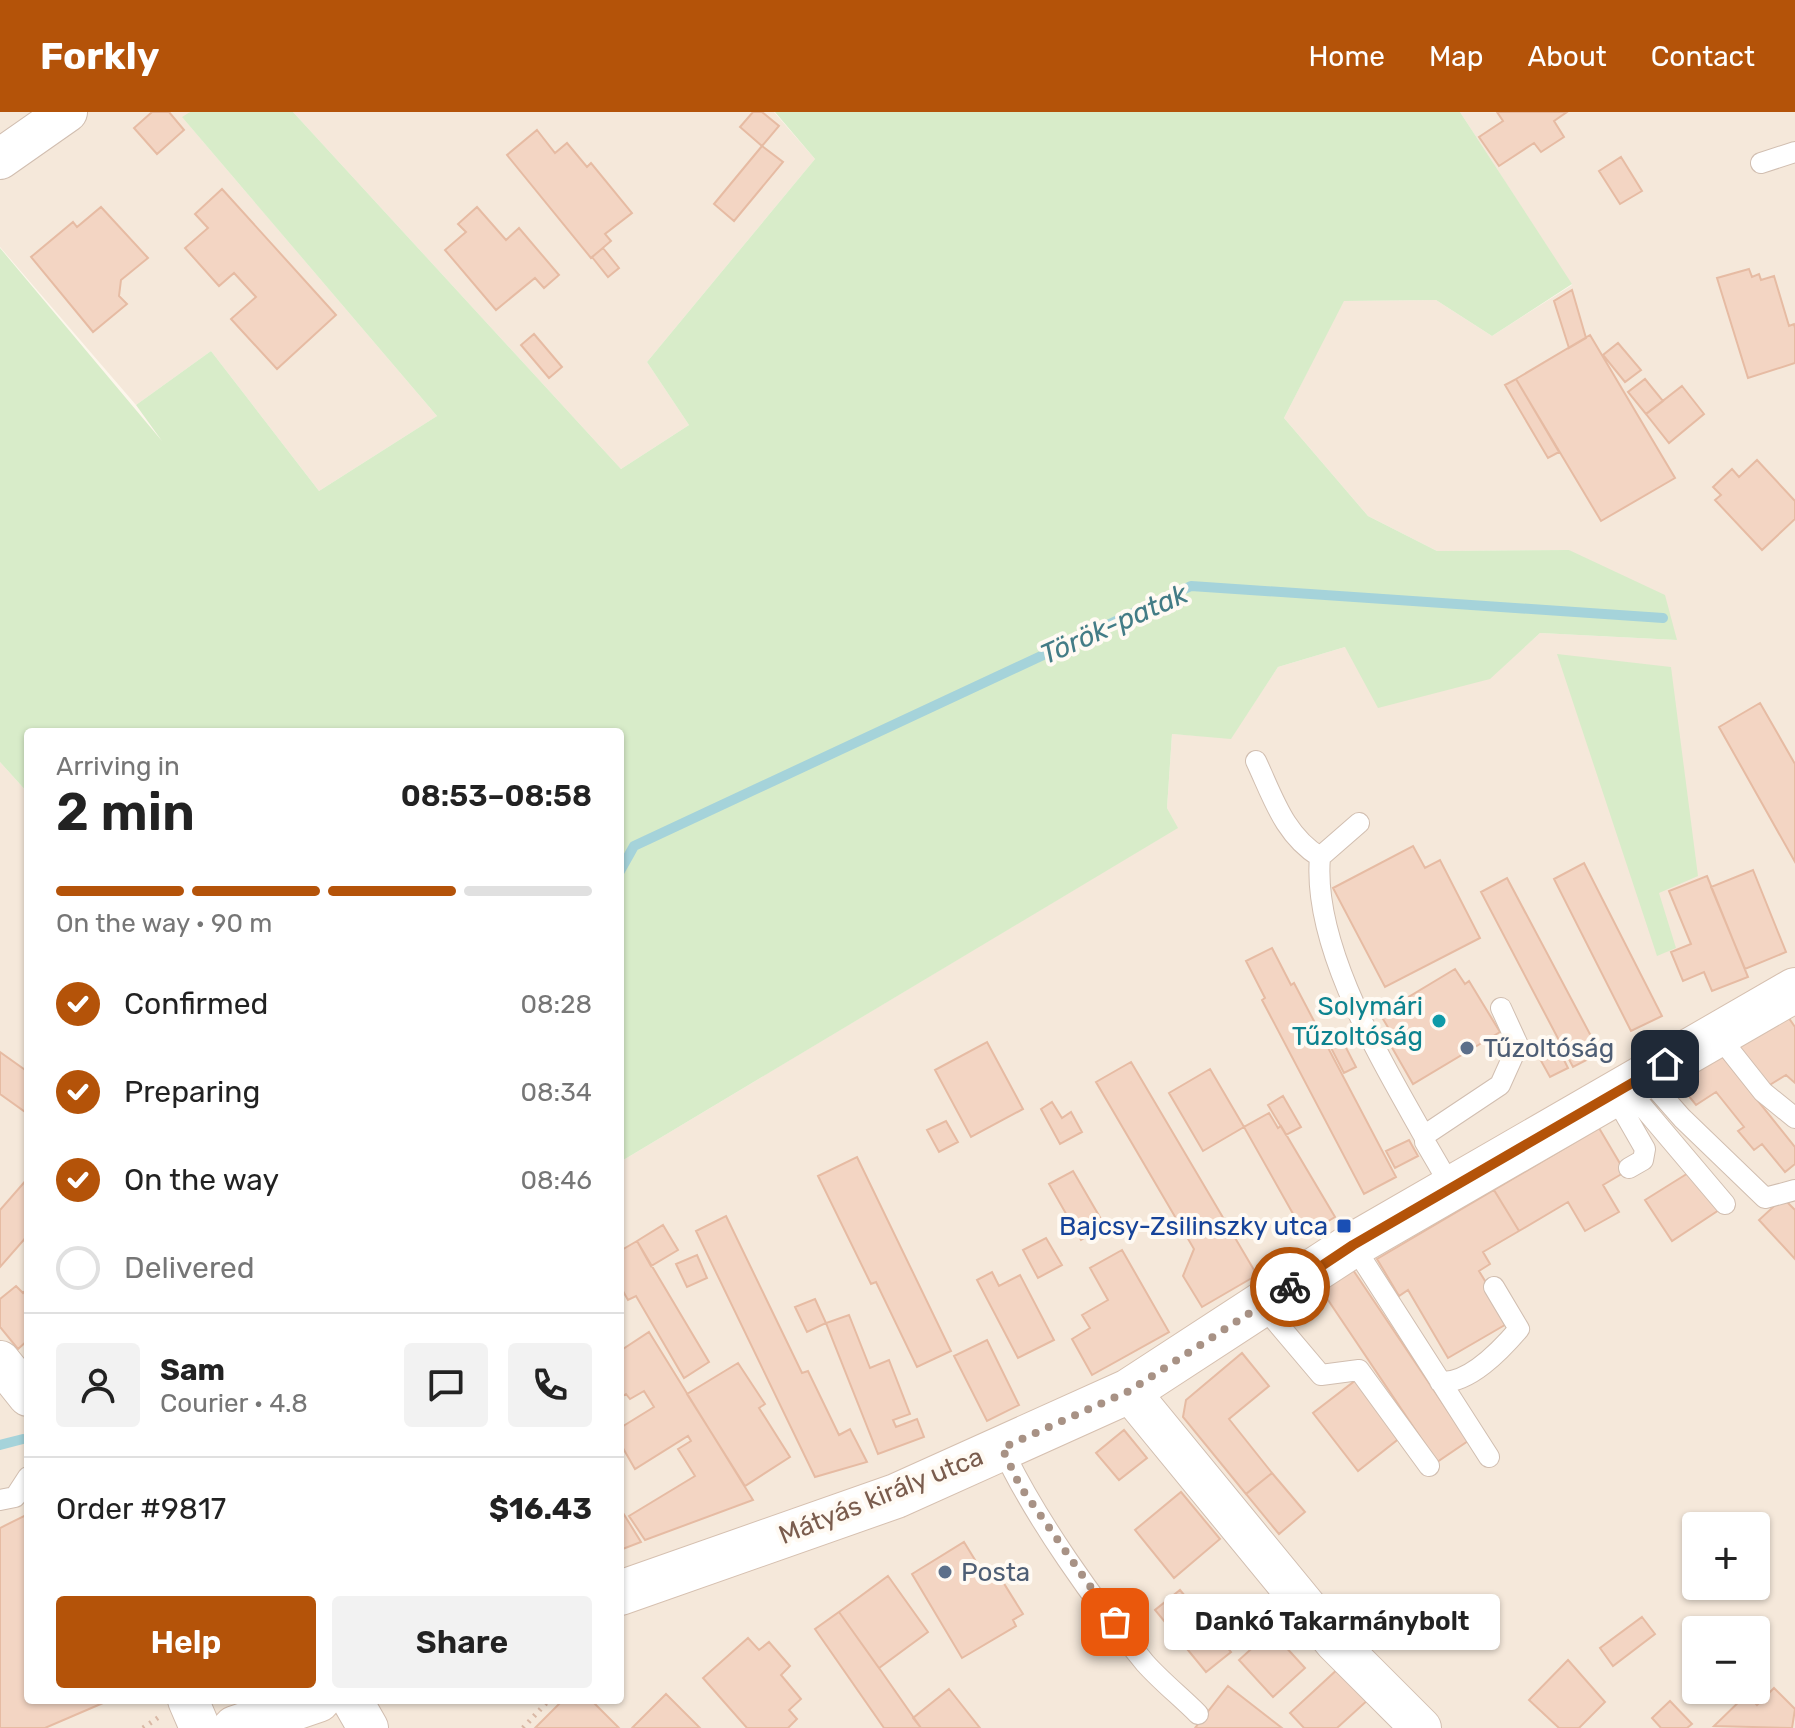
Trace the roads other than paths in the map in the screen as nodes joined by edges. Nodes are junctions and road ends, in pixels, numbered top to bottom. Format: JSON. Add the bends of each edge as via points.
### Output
{"nodes":[{"id":1,"x":67,"y":112,"type":"edge"},
{"id":2,"x":1795,"y":152,"type":"edge"},
{"id":3,"x":0,"y":159,"type":"edge"},
{"id":4,"x":1761,"y":163,"type":"dead end"},
{"id":5,"x":1256,"y":761,"type":"dead end"},
{"id":6,"x":1359,"y":823,"type":"dead end"},
{"id":7,"x":1320,"y":857,"type":"junction"},
{"id":8,"x":1795,"y":990,"type":"edge"},
{"id":9,"x":1501,"y":1008,"type":"dead end"},
{"id":10,"x":1717,"y":1034,"type":"junction"},
{"id":11,"x":1629,"y":1086,"type":"junction"},
{"id":12,"x":1795,"y":1118,"type":"edge"},
{"id":13,"x":1425,"y":1138,"type":"junction"},
{"id":14,"x":1629,"y":1168,"type":"dead end"},
{"id":15,"x":1453,"y":1190,"type":"junction"},
{"id":16,"x":1795,"y":1190,"type":"edge"},
{"id":17,"x":1725,"y":1204,"type":"dead end"},
{"id":18,"x":1353,"y":1245,"type":"junction"},
{"id":19,"x":1494,"y":1287,"type":"dead end"},
{"id":20,"x":1261,"y":1304,"type":"junction"},
{"id":21,"x":0,"y":1361,"type":"edge"},
{"id":22,"x":1440,"y":1382,"type":"junction"},
{"id":23,"x":24,"y":1391,"type":"edge"},
{"id":24,"x":1129,"y":1391,"type":"junction"},
{"id":25,"x":1002,"y":1448,"type":"junction"},
{"id":26,"x":1489,"y":1457,"type":"dead end"},
{"id":27,"x":1429,"y":1466,"type":"dead end"},
{"id":28,"x":624,"y":1592,"type":"edge"},
{"id":29,"x":306,"y":1704,"type":"edge"},
{"id":30,"x":354,"y":1704,"type":"edge"},
{"id":31,"x":174,"y":1708,"type":"edge"},
{"id":32,"x":1198,"y":1714,"type":"dead end"},
{"id":33,"x":200,"y":1728,"type":"edge"},
{"id":34,"x":235,"y":1728,"type":"edge"},
{"id":35,"x":368,"y":1728,"type":"edge"},
{"id":36,"x":1421,"y":1728,"type":"edge"}],
"edges":[{"from":1,"to":3,"type":"street"},
{"from":2,"to":4,"type":"lane"},
{"from":5,"to":7,"type":"lane","via":[[1286,827]]},
{"from":6,"to":7,"type":"lane"},
{"from":7,"to":13,"type":"lane","via":[[1324,913],[1357,1017]]},
{"from":8,"to":10,"type":"main road","name":"Mátyás király utca"},
{"from":9,"to":13,"type":"lane","via":[[1518,1045],[1504,1080],[1429,1130]]},
{"from":10,"to":11,"type":"main road","name":"Mátyás király utca"},
{"from":10,"to":12,"type":"lane","via":[[1763,1092]]},
{"from":11,"to":14,"type":"lane","via":[[1645,1149],[1643,1160]]},
{"from":11,"to":15,"type":"main road","name":"Mátyás király utca"},
{"from":11,"to":16,"type":"lane","via":[[1682,1118],[1765,1198]]},
{"from":11,"to":17,"type":"lane"},
{"from":13,"to":15,"type":"lane"},
{"from":15,"to":18,"type":"main road","name":"Mátyás király utca"},
{"from":18,"to":20,"type":"main road","name":"Mátyás király utca"},
{"from":18,"to":22,"type":"lane"},
{"from":19,"to":22,"type":"lane","via":[[1519,1329],[1499,1353],[1452,1383]]},
{"from":20,"to":24,"type":"main road","name":"Mátyás király utca"},
{"from":20,"to":27,"type":"lane","via":[[1321,1375],[1359,1370]]},
{"from":21,"to":23,"type":"street"},
{"from":22,"to":26,"type":"lane"},
{"from":24,"to":25,"type":"main road","name":"Mátyás király utca"},
{"from":24,"to":36,"type":"street","via":[[1335,1642]]},
{"from":25,"to":28,"type":"main road","name":"Mátyás király utca","via":[[896,1496]]},
{"from":25,"to":32,"type":"lane","via":[[1020,1486],[1146,1664]]},
{"from":29,"to":34,"type":"main road"},
{"from":30,"to":35,"type":"street"},
{"from":31,"to":33,"type":"street"}]}
